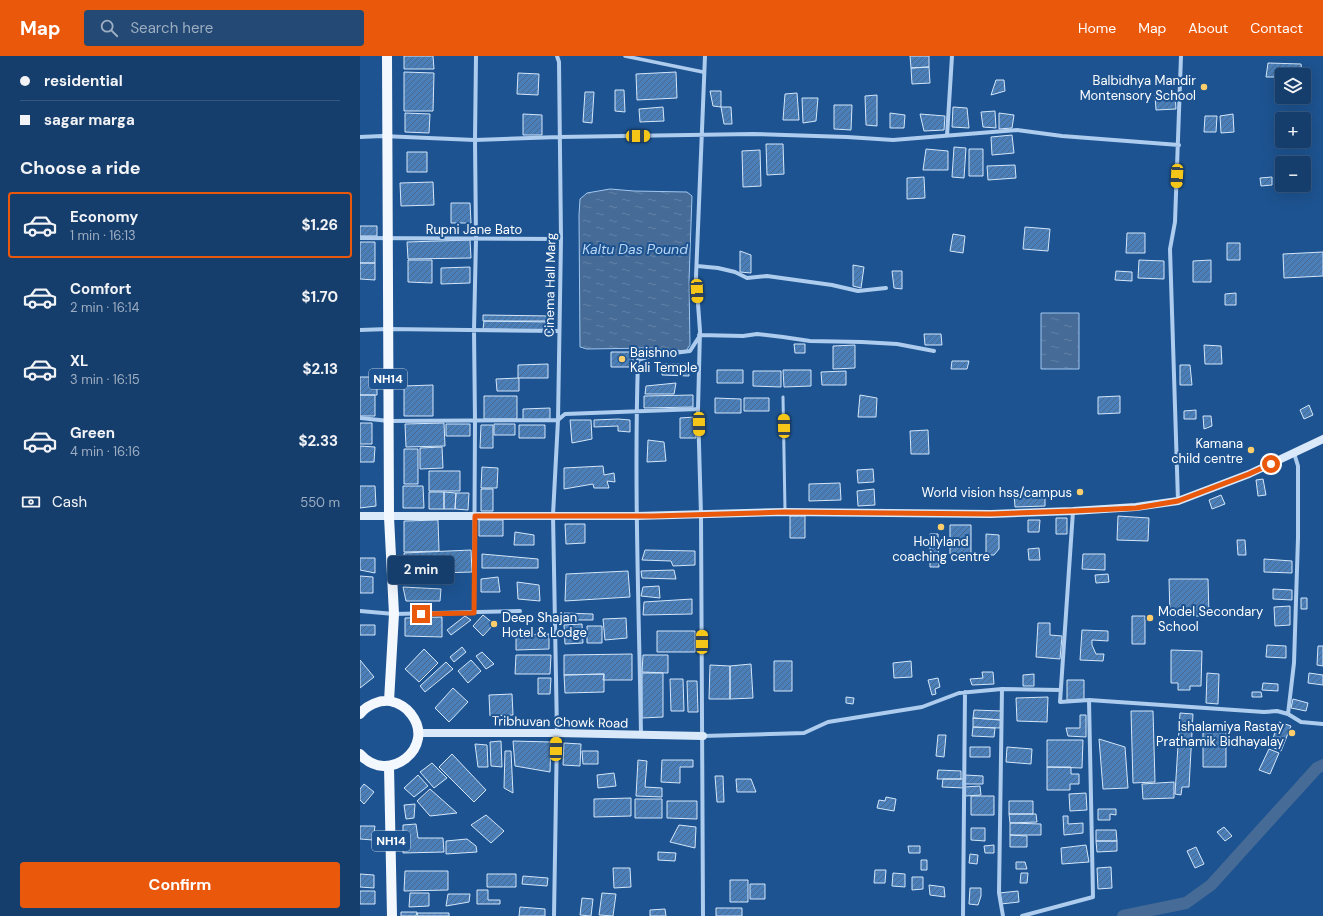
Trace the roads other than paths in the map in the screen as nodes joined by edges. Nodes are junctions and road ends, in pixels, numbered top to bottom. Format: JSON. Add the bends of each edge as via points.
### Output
{"nodes":[{"id":1,"x":387,"y":56,"type":"edge"},
{"id":2,"x":476,"y":56,"type":"edge"},
{"id":3,"x":557,"y":56,"type":"edge"},
{"id":4,"x":625,"y":56,"type":"edge"},
{"id":5,"x":704,"y":56,"type":"edge"},
{"id":6,"x":952,"y":56,"type":"edge"},
{"id":7,"x":1181,"y":56,"type":"edge"},
{"id":8,"x":703,"y":72,"type":"junction"},
{"id":9,"x":702,"y":135,"type":"junction"},
{"id":10,"x":387,"y":136,"type":"junction"},
{"id":11,"x":947,"y":136,"type":"junction"},
{"id":12,"x":360,"y":137,"type":"edge"},
{"id":13,"x":559,"y":137,"type":"junction"},
{"id":14,"x":475,"y":140,"type":"junction"},
{"id":15,"x":1179,"y":145,"type":"junction"},
{"id":16,"x":360,"y":238,"type":"edge"},
{"id":17,"x":388,"y":239,"type":"junction"},
{"id":18,"x":476,"y":239,"type":"junction"},
{"id":19,"x":560,"y":239,"type":"junction"},
{"id":20,"x":697,"y":266,"type":"junction"},
{"id":21,"x":886,"y":288,"type":"dead end"},
{"id":22,"x":388,"y":329,"type":"junction"},
{"id":23,"x":360,"y":330,"type":"edge"},
{"id":24,"x":474,"y":330,"type":"junction"},
{"id":25,"x":559,"y":331,"type":"junction"},
{"id":26,"x":699,"y":335,"type":"junction"},
{"id":27,"x":934,"y":351,"type":"dead end"},
{"id":28,"x":784,"y":397,"type":"dead end"},
{"id":29,"x":698,"y":409,"type":"junction"},
{"id":30,"x":637,"y":411,"type":"junction"},
{"id":31,"x":360,"y":418,"type":"edge"},
{"id":32,"x":558,"y":420,"type":"junction"},
{"id":33,"x":388,"y":421,"type":"junction"},
{"id":34,"x":475,"y":421,"type":"junction"},
{"id":35,"x":1323,"y":439,"type":"edge"},
{"id":36,"x":1294,"y":453,"type":"junction"},
{"id":37,"x":1178,"y":501,"type":"junction"},
{"id":38,"x":1073,"y":511,"type":"junction"},
{"id":39,"x":785,"y":512,"type":"junction"},
{"id":40,"x":553,"y":515,"type":"junction"},
{"id":41,"x":701,"y":515,"type":"junction"},
{"id":42,"x":360,"y":516,"type":"edge"},
{"id":43,"x":475,"y":516,"type":"junction"},
{"id":44,"x":637,"y":516,"type":"junction"},
{"id":45,"x":389,"y":517,"type":"junction"},
{"id":46,"x":360,"y":611,"type":"edge"},
{"id":47,"x":520,"y":611,"type":"dead end"},
{"id":48,"x":474,"y":613,"type":"junction"},
{"id":49,"x":394,"y":614,"type":"junction"},
{"id":50,"x":1002,"y":690,"type":"junction"},
{"id":51,"x":1061,"y":690,"type":"junction"},
{"id":52,"x":965,"y":692,"type":"junction"},
{"id":53,"x":1089,"y":700,"type":"junction"},
{"id":54,"x":389,"y":701,"type":"junction"},
{"id":55,"x":360,"y":714,"type":"edge"},
{"id":56,"x":1288,"y":714,"type":"junction"},
{"id":57,"x":1323,"y":724,"type":"edge"},
{"id":58,"x":418,"y":733,"type":"junction"},
{"id":59,"x":557,"y":734,"type":"junction"},
{"id":60,"x":640,"y":735,"type":"junction"},
{"id":61,"x":703,"y":736,"type":"junction"},
{"id":62,"x":360,"y":754,"type":"edge"},
{"id":63,"x":389,"y":766,"type":"junction"},
{"id":64,"x":392,"y":916,"type":"edge"},
{"id":65,"x":554,"y":916,"type":"edge"},
{"id":66,"x":703,"y":916,"type":"edge"},
{"id":67,"x":963,"y":916,"type":"edge"},
{"id":68,"x":1003,"y":916,"type":"edge"},
{"id":69,"x":1022,"y":916,"type":"edge"}],
"edges":[{"from":1,"to":10,"type":"main road","number":"NH14"},
{"from":2,"to":14,"type":"street"},
{"from":3,"to":13,"type":"street","name":"Cinema Hall Marg"},
{"from":4,"to":8,"type":"street"},
{"from":5,"to":8,"type":"street"},
{"from":6,"to":11,"type":"street"},
{"from":7,"to":15,"type":"street"},
{"from":8,"to":9,"type":"street"},
{"from":9,"to":11,"type":"street","via":[[761,134],[893,140]]},
{"from":9,"to":13,"type":"street"},
{"from":9,"to":20,"type":"street"},
{"from":10,"to":12,"type":"street"},
{"from":10,"to":14,"type":"street"},
{"from":10,"to":17,"type":"main road","number":"NH14"},
{"from":11,"to":15,"type":"street","via":[[1017,130]]},
{"from":13,"to":14,"type":"street"},
{"from":13,"to":19,"type":"street","name":"Cinema Hall Marg"},
{"from":14,"to":18,"type":"street"},
{"from":15,"to":37,"type":"street","via":[[1175,222],[1170,249]]},
{"from":16,"to":17,"type":"street","name":"Rupni Jane Bato"},
{"from":17,"to":18,"type":"street","name":"Rupni Jane Bato"},
{"from":17,"to":22,"type":"main road","number":"NH14"},
{"from":18,"to":19,"type":"street","name":"Rupni Jane Bato"},
{"from":18,"to":24,"type":"street"},
{"from":19,"to":25,"type":"street","name":"Cinema Hall Marg"},
{"from":20,"to":21,"type":"street","via":[[735,272],[747,278],[767,276],[858,291]]},
{"from":20,"to":26,"type":"street"},
{"from":22,"to":23,"type":"street"},
{"from":22,"to":24,"type":"street"},
{"from":22,"to":33,"type":"main road","number":"NH14"},
{"from":24,"to":25,"type":"street"},
{"from":24,"to":34,"type":"street"},
{"from":25,"to":32,"type":"street","name":"Cinema Hall Marg"},
{"from":26,"to":27,"type":"street","via":[[757,334],[810,342],[897,344]]},
{"from":26,"to":29,"type":"street"},
{"from":26,"to":30,"type":"street","via":[[690,352],[650,356],[638,360]]},
{"from":28,"to":39,"type":"lane"},
{"from":29,"to":30,"type":"street"},
{"from":29,"to":41,"type":"street"},
{"from":30,"to":32,"type":"street","via":[[565,414]]},
{"from":30,"to":44,"type":"street"},
{"from":31,"to":33,"type":"street"},
{"from":32,"to":34,"type":"street"},
{"from":32,"to":40,"type":"street","name":"Cinema Hall Marg"},
{"from":33,"to":34,"type":"street"},
{"from":33,"to":45,"type":"main road","number":"NH14"},
{"from":34,"to":43,"type":"street"},
{"from":35,"to":36,"type":"main road"},
{"from":36,"to":37,"type":"main road","via":[[1249,474]]},
{"from":36,"to":56,"type":"street","via":[[1298,466],[1298,538],[1294,663]]},
{"from":37,"to":38,"type":"main road","via":[[1136,508]]},
{"from":38,"to":39,"type":"main road","via":[[991,514]]},
{"from":38,"to":51,"type":"street"},
{"from":39,"to":41,"type":"main road"},
{"from":40,"to":43,"type":"main road"},
{"from":40,"to":44,"type":"main road"},
{"from":40,"to":59,"type":"street","name":"Cinema Hall Marg"},
{"from":41,"to":44,"type":"main road"},
{"from":41,"to":61,"type":"street"},
{"from":42,"to":45,"type":"main road"},
{"from":43,"to":45,"type":"main road"},
{"from":43,"to":48,"type":"street"},
{"from":44,"to":60,"type":"street"},
{"from":45,"to":49,"type":"main road","number":"NH14"},
{"from":46,"to":49,"type":"street"},
{"from":47,"to":48,"type":"street"},
{"from":48,"to":49,"type":"street"},
{"from":49,"to":54,"type":"main road","number":"NH14"},
{"from":50,"to":51,"type":"street"},
{"from":50,"to":52,"type":"street"},
{"from":50,"to":68,"type":"street","via":[[999,893]]},
{"from":51,"to":53,"type":"street","via":[[1060,702]]},
{"from":52,"to":61,"type":"street","via":[[922,707],[828,722],[804,733]]},
{"from":52,"to":67,"type":"street"},
{"from":53,"to":56,"type":"street","via":[[1277,711]]},
{"from":53,"to":69,"type":"street","via":[[1093,897]]},
{"from":54,"to":55,"type":"main road","via":[[371,704]]},
{"from":54,"to":58,"type":"main road","via":[[410,712]]},
{"from":56,"to":57,"type":"street","via":[[1301,722]]},
{"from":58,"to":59,"type":"main road","name":"Tribhuvan Chowk Road"},
{"from":58,"to":63,"type":"main road","via":[[415,748],[410,755]]},
{"from":59,"to":60,"type":"main road","name":"Tribhuvan Chowk Road"},
{"from":59,"to":65,"type":"street","name":"Cinema Hall Marg"},
{"from":60,"to":61,"type":"main road","name":"Tribhuvan Chowk Road"},
{"from":61,"to":66,"type":"street"},
{"from":62,"to":63,"type":"main road","via":[[372,763]]},
{"from":63,"to":64,"type":"main road","number":"NH14"}]}
